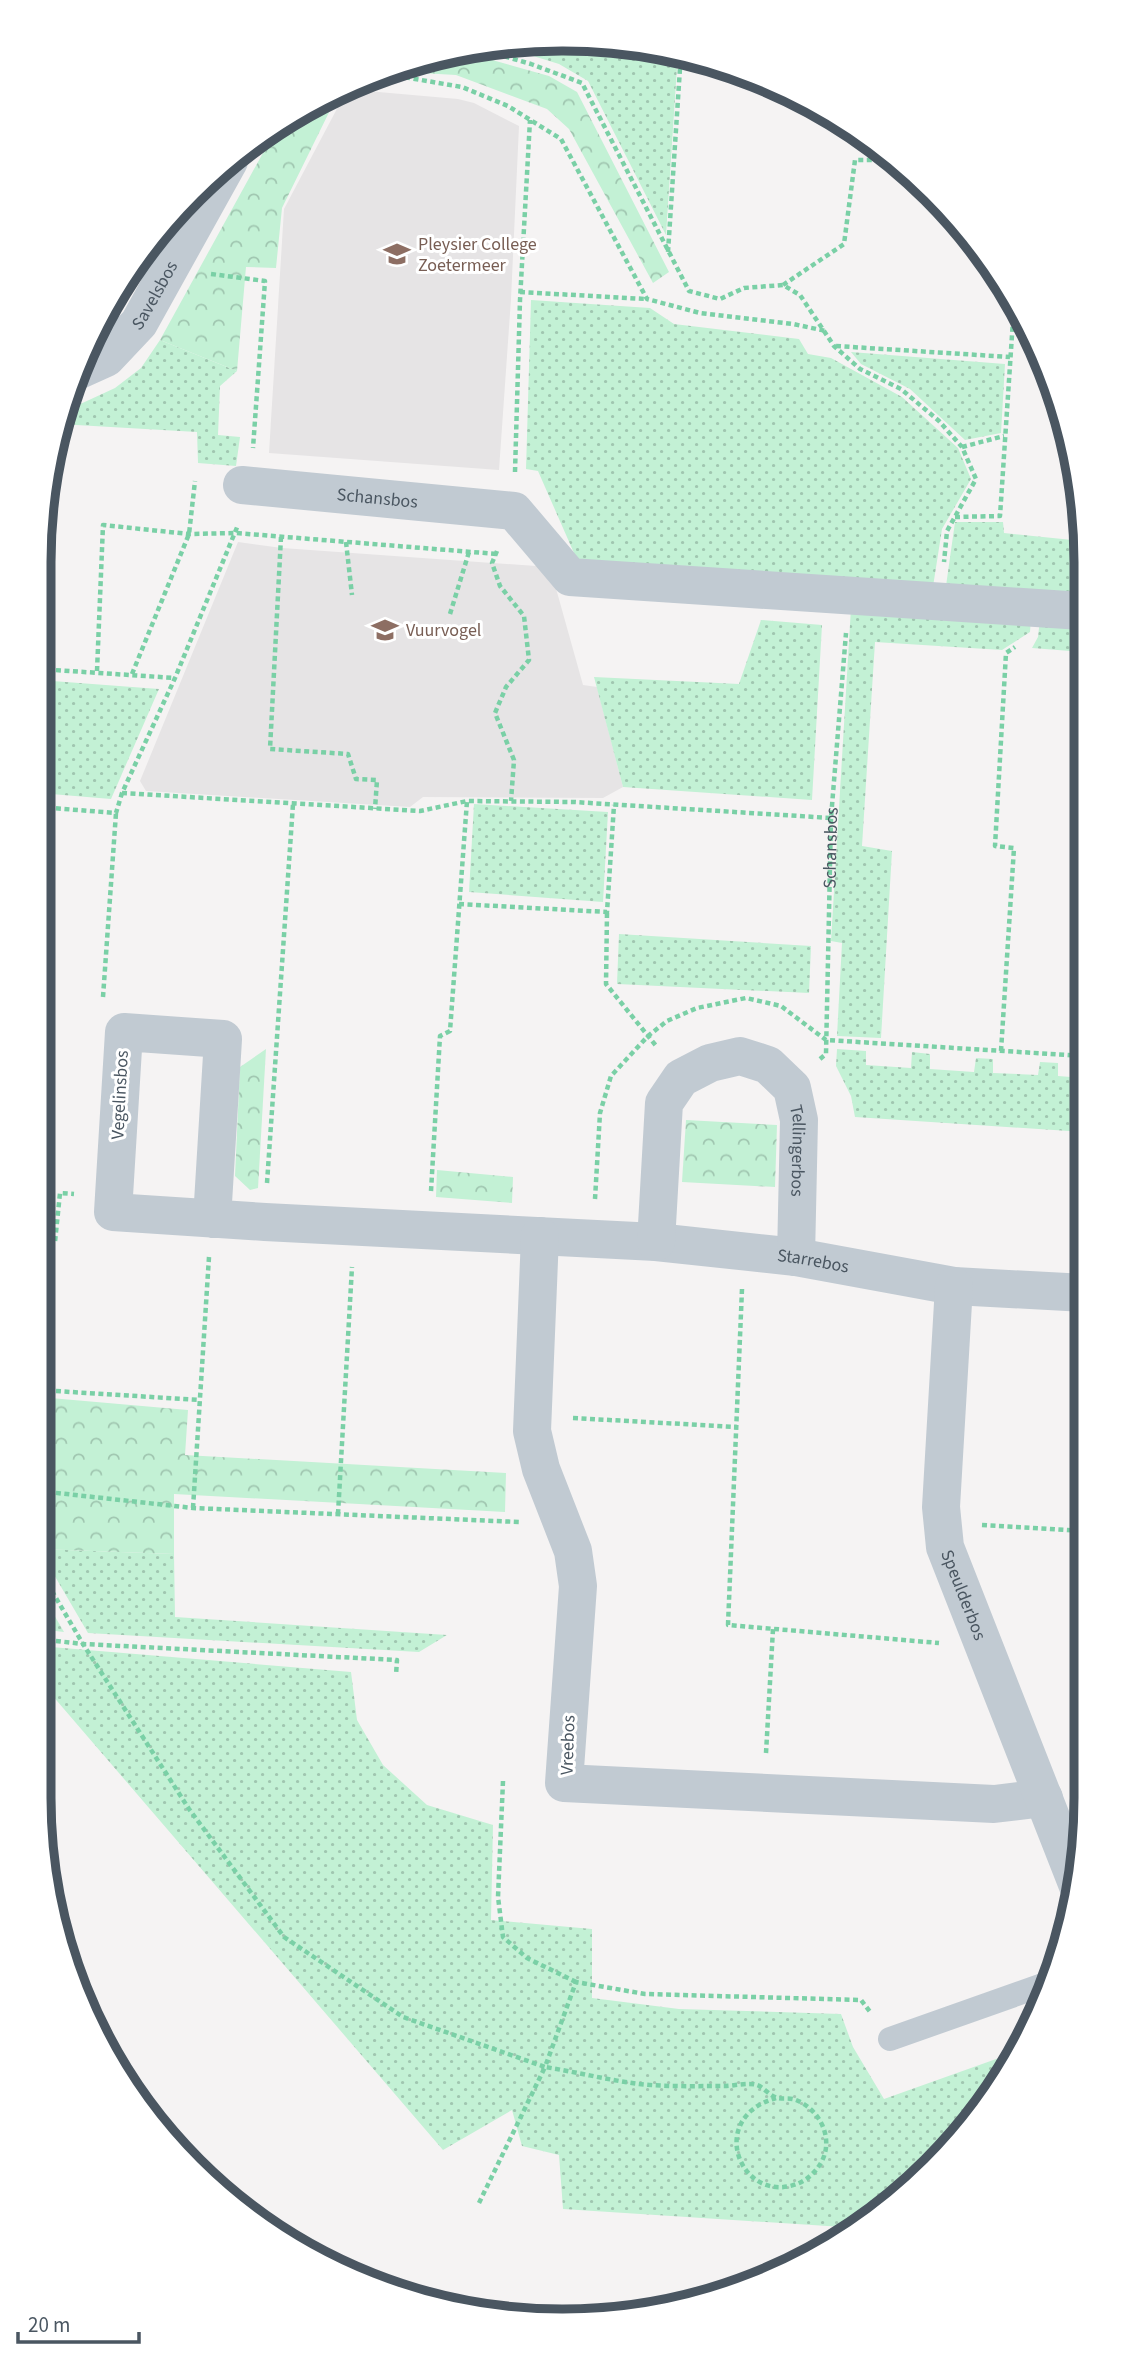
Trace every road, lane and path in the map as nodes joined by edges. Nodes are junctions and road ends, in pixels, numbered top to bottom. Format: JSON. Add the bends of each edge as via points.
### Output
{"nodes":[{"id":1,"x":499,"y":55,"type":"edge"},
{"id":2,"x":680,"y":65,"type":"edge"},
{"id":3,"x":402,"y":77,"type":"edge"},
{"id":4,"x":530,"y":120,"type":"junction"},
{"id":5,"x":878,"y":160,"type":"edge"},
{"id":6,"x":214,"y":189,"type":"edge"},
{"id":7,"x":668,"y":254,"type":"junction"},
{"id":8,"x":169,"y":270,"type":"junction"},
{"id":9,"x":783,"y":285,"type":"junction"},
{"id":10,"x":520,"y":292,"type":"junction"},
{"id":11,"x":647,"y":299,"type":"junction"},
{"id":12,"x":1013,"y":320,"type":"edge"},
{"id":13,"x":827,"y":331,"type":"junction"},
{"id":14,"x":834,"y":346,"type":"junction"},
{"id":15,"x":1010,"y":357,"type":"junction"},
{"id":16,"x":91,"y":365,"type":"edge"},
{"id":17,"x":1004,"y":436,"type":"junction"},
{"id":18,"x":962,"y":447,"type":"junction"},
{"id":19,"x":195,"y":481,"type":"dead end"},
{"id":20,"x":246,"y":485,"type":"junction"},
{"id":21,"x":514,"y":511,"type":"junction"},
{"id":22,"x":955,"y":517,"type":"junction"},
{"id":23,"x":236,"y":533,"type":"junction"},
{"id":24,"x":189,"y":534,"type":"junction"},
{"id":25,"x":281,"y":537,"type":"junction"},
{"id":26,"x":346,"y":542,"type":"junction"},
{"id":27,"x":469,"y":552,"type":"junction"},
{"id":28,"x":496,"y":554,"type":"junction"},
{"id":29,"x":554,"y":558,"type":"junction"},
{"id":30,"x":352,"y":594,"type":"dead end"},
{"id":31,"x":849,"y":594,"type":"junction"},
{"id":32,"x":940,"y":601,"type":"junction"},
{"id":33,"x":1035,"y":608,"type":"junction"},
{"id":34,"x":1074,"y":610,"type":"edge"},
{"id":35,"x":450,"y":614,"type":"dead end"},
{"id":36,"x":51,"y":669,"type":"edge"},
{"id":37,"x":97,"y":671,"type":"junction"},
{"id":38,"x":132,"y":674,"type":"junction"},
{"id":39,"x":175,"y":678,"type":"junction"},
{"id":40,"x":122,"y":793,"type":"junction"},
{"id":41,"x":467,"y":801,"type":"junction"},
{"id":42,"x":511,"y":801,"type":"junction"},
{"id":43,"x":293,"y":804,"type":"junction"},
{"id":44,"x":614,"y":805,"type":"junction"},
{"id":45,"x":51,"y":808,"type":"edge"},
{"id":46,"x":375,"y":809,"type":"junction"},
{"id":47,"x":116,"y":813,"type":"junction"},
{"id":48,"x":831,"y":818,"type":"junction"},
{"id":49,"x":459,"y":904,"type":"junction"},
{"id":50,"x":607,"y":912,"type":"junction"},
{"id":51,"x":124,"y":1032,"type":"junction"},
{"id":52,"x":826,"y":1040,"type":"junction"},
{"id":53,"x":1001,"y":1051,"type":"junction"},
{"id":54,"x":1074,"y":1055,"type":"edge"},
{"id":55,"x":681,"y":1078,"type":"junction"},
{"id":56,"x":792,"y":1088,"type":"junction"},
{"id":57,"x":212,"y":1219,"type":"junction"},
{"id":58,"x":264,"y":1222,"type":"junction"},
{"id":59,"x":355,"y":1226,"type":"junction"},
{"id":60,"x":429,"y":1230,"type":"junction"},
{"id":61,"x":540,"y":1236,"type":"junction"},
{"id":62,"x":656,"y":1242,"type":"junction"},
{"id":63,"x":744,"y":1252,"type":"junction"},
{"id":64,"x":796,"y":1257,"type":"junction"},
{"id":65,"x":954,"y":1286,"type":"junction"},
{"id":66,"x":1074,"y":1292,"type":"edge"},
{"id":67,"x":51,"y":1391,"type":"edge"},
{"id":68,"x":200,"y":1400,"type":"junction"},
{"id":69,"x":533,"y":1416,"type":"junction"},
{"id":70,"x":737,"y":1427,"type":"junction"},
{"id":71,"x":51,"y":1492,"type":"edge"},
{"id":72,"x":193,"y":1508,"type":"junction"},
{"id":73,"x":338,"y":1514,"type":"junction"},
{"id":74,"x":942,"y":1522,"type":"junction"},
{"id":75,"x":562,"y":1523,"type":"junction"},
{"id":76,"x":1074,"y":1530,"type":"edge"},
{"id":77,"x":51,"y":1591,"type":"edge"},
{"id":78,"x":774,"y":1629,"type":"junction"},
{"id":79,"x":51,"y":1640,"type":"edge"},
{"id":80,"x":83,"y":1644,"type":"junction"},
{"id":81,"x":985,"y":1647,"type":"junction"},
{"id":82,"x":396,"y":1675,"type":"dead end"},
{"id":83,"x":503,"y":1781,"type":"dead end"},
{"id":84,"x":764,"y":1793,"type":"junction"},
{"id":85,"x":1044,"y":1798,"type":"junction"},
{"id":86,"x":1070,"y":1865,"type":"edge"},
{"id":87,"x":576,"y":1982,"type":"junction"},
{"id":88,"x":1037,"y":1987,"type":"edge"},
{"id":89,"x":890,"y":2039,"type":"joint"},
{"id":90,"x":545,"y":2067,"type":"junction"},
{"id":91,"x":776,"y":2098,"type":"junction"},
{"id":92,"x":479,"y":2203,"type":"dead end"}],
"edges":[{"from":1,"to":7,"type":"path","via":[[582,83]]},
{"from":2,"to":7,"type":"path"},
{"from":3,"to":4,"type":"path","via":[[462,87]]},
{"from":4,"to":10,"type":"path"},
{"from":4,"to":11,"type":"path","via":[[561,139]]},
{"from":5,"to":9,"type":"path","via":[[855,160],[844,244]]},
{"from":6,"to":8,"type":"street","name":"Savelsbos"},
{"from":7,"to":9,"type":"path","via":[[689,291],[720,299],[744,288]]},
{"from":8,"to":16,"type":"street","name":"Savelsbos","via":[[139,323],[106,358]]},
{"from":8,"to":20,"type":"path","via":[[265,281]]},
{"from":9,"to":13,"type":"path","via":[[800,295]]},
{"from":10,"to":11,"type":"path"},
{"from":10,"to":21,"type":"path"},
{"from":11,"to":13,"type":"path","via":[[700,313]]},
{"from":12,"to":15,"type":"path"},
{"from":13,"to":14,"type":"path"},
{"from":14,"to":15,"type":"path"},
{"from":14,"to":18,"type":"path","via":[[860,369],[901,389]]},
{"from":15,"to":17,"type":"path"},
{"from":17,"to":18,"type":"path"},
{"from":17,"to":22,"type":"path","via":[[1000,516]]},
{"from":18,"to":22,"type":"path","via":[[976,479]]},
{"from":19,"to":24,"type":"path"},
{"from":20,"to":21,"type":"street","name":"Schansbos"},
{"from":20,"to":23,"type":"path"},
{"from":21,"to":28,"type":"path"},
{"from":21,"to":29,"type":"street"},
{"from":22,"to":32,"type":"path","via":[[947,531]]},
{"from":23,"to":24,"type":"path"},
{"from":23,"to":25,"type":"path"},
{"from":23,"to":39,"type":"path"},
{"from":24,"to":37,"type":"path","via":[[103,525]]},
{"from":24,"to":38,"type":"path"},
{"from":25,"to":26,"type":"path"},
{"from":25,"to":46,"type":"path","via":[[270,749],[348,754],[356,779],[377,780]]},
{"from":26,"to":27,"type":"path"},
{"from":26,"to":30,"type":"path"},
{"from":27,"to":28,"type":"path"},
{"from":27,"to":35,"type":"path"},
{"from":28,"to":29,"type":"path"},
{"from":28,"to":42,"type":"path","via":[[492,563],[500,586],[524,616],[529,660],[506,687],[495,713],[514,760]]},
{"from":29,"to":31,"type":"street","via":[[570,577]]},
{"from":31,"to":32,"type":"street"},
{"from":31,"to":48,"type":"path","name":"Schansbos"},
{"from":32,"to":33,"type":"street"},
{"from":33,"to":34,"type":"street"},
{"from":33,"to":53,"type":"path","via":[[1034,635],[1006,653],[995,846],[1014,848]]},
{"from":36,"to":37,"type":"path"},
{"from":37,"to":38,"type":"path"},
{"from":38,"to":39,"type":"path"},
{"from":39,"to":40,"type":"path"},
{"from":40,"to":43,"type":"path"},
{"from":40,"to":47,"type":"path"},
{"from":41,"to":42,"type":"path"},
{"from":41,"to":46,"type":"path","via":[[420,811]]},
{"from":41,"to":49,"type":"path"},
{"from":42,"to":44,"type":"path"},
{"from":43,"to":46,"type":"path"},
{"from":43,"to":58,"type":"path"},
{"from":44,"to":48,"type":"path"},
{"from":44,"to":50,"type":"path"},
{"from":45,"to":47,"type":"path"},
{"from":47,"to":51,"type":"path","via":[[102,1001]]},
{"from":48,"to":52,"type":"path","name":"Schansbos"},
{"from":49,"to":50,"type":"path"},
{"from":49,"to":60,"type":"path","via":[[450,1031],[440,1037]]},
{"from":50,"to":55,"type":"path","via":[[606,984]]},
{"from":51,"to":57,"type":"street","name":"Vegelinsbos","via":[[113,1212]]},
{"from":51,"to":57,"type":"street","name":"Vegelinsbos","via":[[223,1039]]},
{"from":52,"to":53,"type":"path"},
{"from":52,"to":56,"type":"path","name":"Schansbos","via":[[825,1054]]},
{"from":53,"to":54,"type":"path"},
{"from":55,"to":56,"type":"street","name":"Tellingerbos","via":[[710,1063],[740,1056],[768,1065]]},
{"from":55,"to":62,"type":"street","via":[[664,1103]]},
{"from":56,"to":64,"type":"street","name":"Tellingerbos","via":[[799,1120]]},
{"from":57,"to":58,"type":"street","name":"Vegelinsbos"},
{"from":57,"to":68,"type":"path"},
{"from":58,"to":59,"type":"street","name":"Vegelinsbos"},
{"from":59,"to":60,"type":"street","name":"Vegelinsbos"},
{"from":59,"to":73,"type":"path"},
{"from":60,"to":61,"type":"street","name":"Vegelinsbos"},
{"from":61,"to":62,"type":"street","name":"Starrebos"},
{"from":61,"to":69,"type":"street","name":"Vreebos"},
{"from":62,"to":63,"type":"street","name":"Starrebos"},
{"from":63,"to":64,"type":"street","name":"Starrebos"},
{"from":63,"to":70,"type":"path"},
{"from":64,"to":65,"type":"street","name":"Starrebos"},
{"from":65,"to":66,"type":"street","name":"Starrebos"},
{"from":65,"to":74,"type":"street","name":"Speulderbos"},
{"from":67,"to":68,"type":"path"},
{"from":68,"to":72,"type":"path"},
{"from":69,"to":70,"type":"path"},
{"from":69,"to":75,"type":"street","name":"Vreebos","via":[[541,1469]]},
{"from":70,"to":78,"type":"path","via":[[728,1625]]},
{"from":71,"to":72,"type":"path"},
{"from":72,"to":73,"type":"path"},
{"from":73,"to":75,"type":"path"},
{"from":74,"to":76,"type":"path"},
{"from":74,"to":81,"type":"street","name":"Speulderbos","via":[[945,1547]]},
{"from":75,"to":84,"type":"street","name":"Vreebos","via":[[573,1551],[578,1586],[564,1783]]},
{"from":77,"to":80,"type":"path"},
{"from":78,"to":81,"type":"path"},
{"from":78,"to":84,"type":"path"},
{"from":79,"to":80,"type":"path"},
{"from":80,"to":82,"type":"path","via":[[397,1660]]},
{"from":80,"to":90,"type":"path","via":[[189,1810],[284,1937],[403,2017]]},
{"from":81,"to":85,"type":"street","name":"Speulderbos"},
{"from":83,"to":87,"type":"path","via":[[498,1897],[503,1937],[527,1958]]},
{"from":84,"to":85,"type":"street","name":"Vreebos","via":[[994,1804]]},
{"from":85,"to":86,"type":"street","name":"Speulderbos"},
{"from":87,"to":89,"type":"path","via":[[645,1994],[861,2000]]},
{"from":87,"to":90,"type":"path"},
{"from":88,"to":89,"type":"lane"},
{"from":90,"to":91,"type":"path","via":[[640,2084],[757,2085]]},
{"from":90,"to":92,"type":"path"},
{"from":91,"to":91,"type":"path","via":[[747,2113],[738,2129],[736,2147],[749,2174],[762,2183],[786,2187],[801,2183],[817,2170],[826,2145],[821,2122],[806,2105],[792,2098]]}]}
